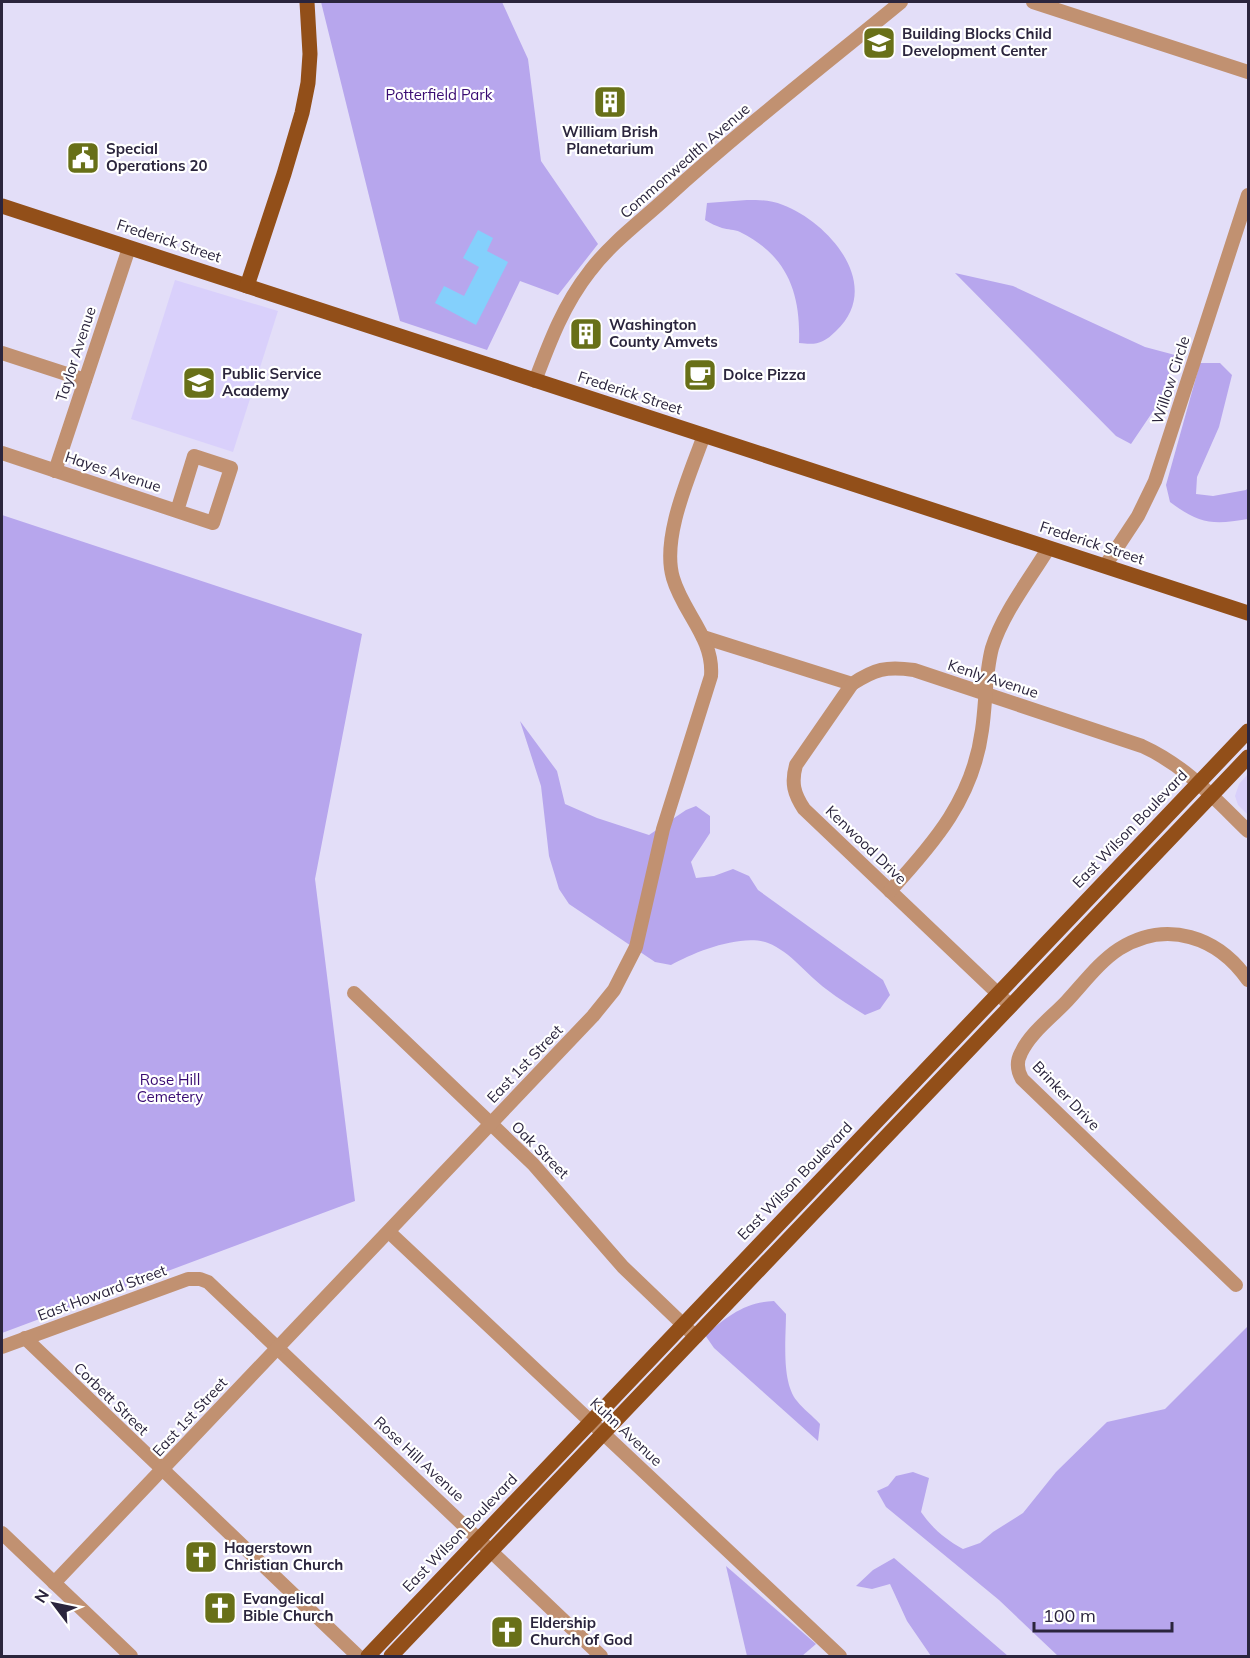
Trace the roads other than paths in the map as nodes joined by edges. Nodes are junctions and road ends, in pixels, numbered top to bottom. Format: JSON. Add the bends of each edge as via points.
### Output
{"nodes":[{"id":1,"x":307,"y":2,"type":"edge"},
{"id":2,"x":901,"y":2,"type":"edge"},
{"id":3,"x":1033,"y":2,"type":"edge"},
{"id":4,"x":1248,"y":72,"type":"edge"},
{"id":5,"x":1248,"y":195,"type":"edge"},
{"id":6,"x":2,"y":206,"type":"edge"},
{"id":7,"x":129,"y":248,"type":"junction"},
{"id":8,"x":247,"y":286,"type":"junction"},
{"id":9,"x":2,"y":353,"type":"edge"},
{"id":10,"x":85,"y":380,"type":"junction"},
{"id":11,"x":535,"y":381,"type":"junction"},
{"id":12,"x":704,"y":435,"type":"junction"},
{"id":13,"x":2,"y":453,"type":"edge"},
{"id":14,"x":55,"y":471,"type":"junction"},
{"id":15,"x":177,"y":511,"type":"junction"},
{"id":16,"x":1048,"y":549,"type":"junction"},
{"id":17,"x":1105,"y":566,"type":"junction"},
{"id":18,"x":1248,"y":613,"type":"edge"},
{"id":19,"x":703,"y":637,"type":"junction"},
{"id":20,"x":852,"y":684,"type":"junction"},
{"id":21,"x":985,"y":693,"type":"junction"},
{"id":22,"x":1248,"y":731,"type":"edge"},
{"id":23,"x":1248,"y":758,"type":"edge"},
{"id":24,"x":1199,"y":783,"type":"junction"},
{"id":25,"x":1212,"y":796,"type":"junction"},
{"id":26,"x":1248,"y":831,"type":"edge"},
{"id":27,"x":891,"y":891,"type":"junction"},
{"id":28,"x":1248,"y":980,"type":"edge"},
{"id":29,"x":354,"y":993,"type":"dead end"},
{"id":30,"x":998,"y":994,"type":"junction"},
{"id":31,"x":1011,"y":1006,"type":"junction"},
{"id":32,"x":491,"y":1124,"type":"junction"},
{"id":33,"x":389,"y":1232,"type":"junction"},
{"id":34,"x":1236,"y":1285,"type":"dead end"},
{"id":35,"x":213,"y":1286,"type":"joint"},
{"id":36,"x":683,"y":1325,"type":"junction"},
{"id":37,"x":696,"y":1337,"type":"junction"},
{"id":38,"x":25,"y":1338,"type":"junction"},
{"id":39,"x":2,"y":1347,"type":"edge"},
{"id":40,"x":278,"y":1348,"type":"junction"},
{"id":41,"x":596,"y":1427,"type":"junction"},
{"id":42,"x":162,"y":1470,"type":"junction"},
{"id":43,"x":2,"y":1533,"type":"edge"},
{"id":44,"x":484,"y":1544,"type":"junction"},
{"id":45,"x":54,"y":1583,"type":"junction"},
{"id":46,"x":131,"y":1656,"type":"edge"},
{"id":47,"x":358,"y":1656,"type":"edge"},
{"id":48,"x":368,"y":1656,"type":"edge"},
{"id":49,"x":391,"y":1656,"type":"edge"},
{"id":50,"x":601,"y":1656,"type":"edge"},
{"id":51,"x":840,"y":1656,"type":"edge"}],
"edges":[{"from":1,"to":8,"type":"main road","via":[[310,54],[302,113]]},
{"from":2,"to":11,"type":"street","name":"Commonwealth Avenue","via":[[691,175],[591,268],[553,332]]},
{"from":3,"to":4,"type":"street"},
{"from":5,"to":17,"type":"street","name":"Willow Circle","via":[[1155,480],[1138,516]]},
{"from":6,"to":7,"type":"main road","name":"Frederick Street"},
{"from":7,"to":8,"type":"main road","name":"Frederick Street"},
{"from":7,"to":10,"type":"street","name":"Taylor Avenue"},
{"from":8,"to":11,"type":"main road","name":"Frederick Street"},
{"from":9,"to":10,"type":"street"},
{"from":10,"to":14,"type":"street","name":"Taylor Avenue"},
{"from":11,"to":12,"type":"main road","name":"Frederick Street"},
{"from":12,"to":16,"type":"main road","name":"Frederick Street"},
{"from":12,"to":19,"type":"street","name":"East 1st Street","via":[[674,525],[670,552],[675,584]]},
{"from":13,"to":14,"type":"street","name":"Hayes Avenue"},
{"from":14,"to":15,"type":"street","name":"Hayes Avenue"},
{"from":15,"to":15,"type":"street","name":"Hayes Avenue","via":[[194,456],[231,468],[213,523]]},
{"from":16,"to":17,"type":"main road","name":"Frederick Street"},
{"from":16,"to":21,"type":"street","via":[[999,631],[988,665]]},
{"from":17,"to":18,"type":"main road","name":"Frederick Street"},
{"from":19,"to":20,"type":"street"},
{"from":19,"to":32,"type":"street","name":"East 1st Street","via":[[710,653],[711,676],[663,829],[642,927],[629,963],[593,1016]]},
{"from":20,"to":21,"type":"street","name":"Kenly Avenue","via":[[880,669],[894,668],[914,670]]},
{"from":20,"to":27,"type":"street","name":"Kenwood Drive","via":[[796,765],[793,787],[804,809]]},
{"from":21,"to":24,"type":"street","name":"Kenly Avenue","via":[[1142,746],[1164,756]]},
{"from":21,"to":27,"type":"street","via":[[982,732],[960,802],[932,845]]},
{"from":22,"to":24,"type":"main road","name":"East Wilson Boulevard"},
{"from":23,"to":25,"type":"main road","name":"East Wilson Boulevard"},
{"from":24,"to":25,"type":"street","name":"Kenly Avenue"},
{"from":24,"to":30,"type":"main road","name":"East Wilson Boulevard"},
{"from":25,"to":26,"type":"street","name":"Kenly Avenue"},
{"from":25,"to":31,"type":"main road","name":"East Wilson Boulevard"},
{"from":27,"to":30,"type":"street","name":"Kenwood Drive"},
{"from":28,"to":34,"type":"street","name":"Brinker Drive","via":[[1223,952],[1192,937],[1153,936],[1136,940],[1107,959],[1037,1031],[1018,1062],[1022,1079]]},
{"from":29,"to":32,"type":"street","name":"Oak Street"},
{"from":30,"to":31,"type":"street","name":"Kenwood Drive"},
{"from":30,"to":36,"type":"main road","name":"East Wilson Boulevard"},
{"from":31,"to":37,"type":"main road","name":"East Wilson Boulevard"},
{"from":32,"to":33,"type":"street","name":"East 1st Street"},
{"from":32,"to":36,"type":"street","name":"Oak Street","via":[[548,1180],[623,1267]]},
{"from":33,"to":40,"type":"street","name":"East 1st Street"},
{"from":33,"to":41,"type":"street","name":"Kuhn Avenue"},
{"from":35,"to":38,"type":"street","name":"East Howard Street","via":[[200,1279],[188,1279]]},
{"from":35,"to":40,"type":"street","name":"Rose Hill Avenue"},
{"from":36,"to":37,"type":"street","name":"Oak Street"},
{"from":36,"to":41,"type":"main road","name":"East Wilson Boulevard"},
{"from":37,"to":41,"type":"main road","name":"East Wilson Boulevard"},
{"from":38,"to":39,"type":"street","name":"East Howard Street"},
{"from":38,"to":42,"type":"street","name":"Corbett Street"},
{"from":40,"to":42,"type":"street","name":"East 1st Street"},
{"from":40,"to":44,"type":"street","name":"Rose Hill Avenue"},
{"from":41,"to":44,"type":"main road","name":"East Wilson Boulevard"},
{"from":41,"to":51,"type":"street","name":"Kuhn Avenue"},
{"from":42,"to":45,"type":"street","name":"East 1st Street"},
{"from":42,"to":47,"type":"street","name":"Corbett Street"},
{"from":43,"to":45,"type":"street"},
{"from":44,"to":48,"type":"main road","name":"East Wilson Boulevard"},
{"from":44,"to":49,"type":"main road","name":"East Wilson Boulevard"},
{"from":44,"to":50,"type":"street","name":"Rose Hill Avenue"},
{"from":45,"to":46,"type":"street"}]}
